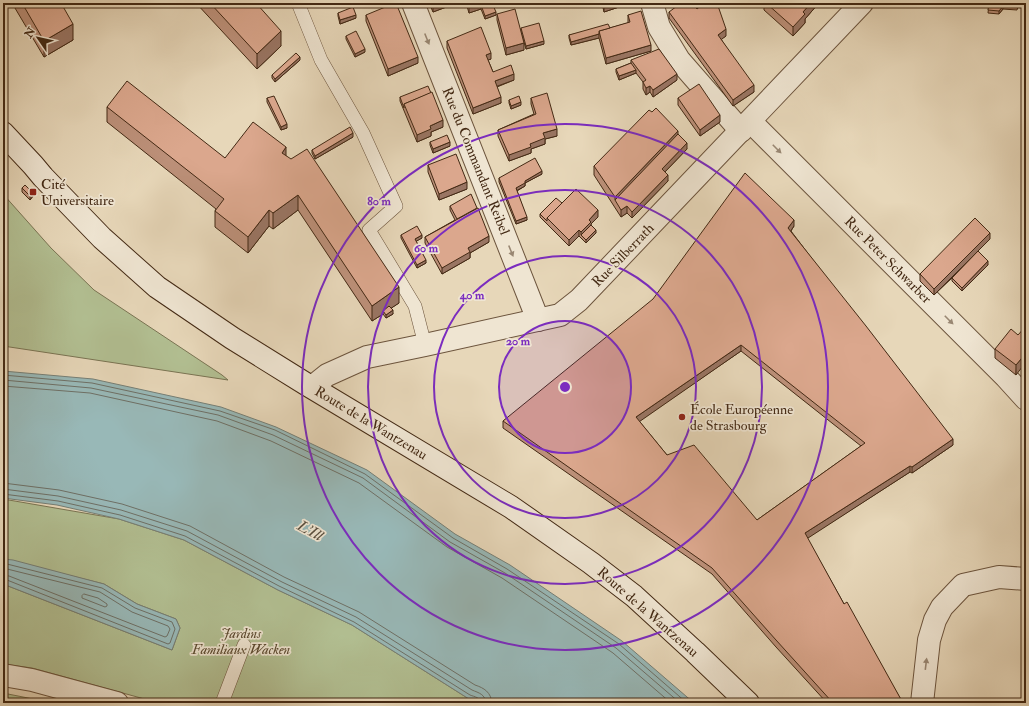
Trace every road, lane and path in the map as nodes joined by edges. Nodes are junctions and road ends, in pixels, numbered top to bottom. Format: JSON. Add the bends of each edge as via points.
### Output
{"nodes":[{"id":1,"x":298,"y":3,"type":"edge"},
{"id":2,"x":413,"y":3,"type":"edge"},
{"id":3,"x":652,"y":3,"type":"edge"},
{"id":4,"x":862,"y":3,"type":"edge"},
{"id":5,"x":745,"y":126,"type":"junction"},
{"id":6,"x":3,"y":134,"type":"edge"},
{"id":7,"x":538,"y":320,"type":"junction"},
{"id":8,"x":425,"y":345,"type":"junction"},
{"id":9,"x":312,"y":387,"type":"junction"},
{"id":10,"x":1026,"y":400,"type":"edge"},
{"id":11,"x":1026,"y":579,"type":"edge"},
{"id":12,"x":244,"y":645,"type":"dead end"},
{"id":13,"x":3,"y":675,"type":"edge"},
{"id":14,"x":116,"y":703,"type":"edge"},
{"id":15,"x":222,"y":703,"type":"edge"},
{"id":16,"x":748,"y":703,"type":"edge"},
{"id":17,"x":922,"y":703,"type":"edge"}],
"edges":[{"from":1,"to":8,"type":"lane","via":[[321,60],[363,133],[396,206],[369,230],[415,306]]},
{"from":2,"to":7,"type":"street","name":"Rue du Commandant Reibel","one_way":true},
{"from":3,"to":5,"type":"street","name":"Rue Peter Schwarber","via":[[658,27],[679,60]]},
{"from":4,"to":5,"type":"street","name":"Rue Silberrath"},
{"from":5,"to":7,"type":"street","name":"Rue Silberrath","via":[[579,300],[560,315]]},
{"from":5,"to":10,"type":"street","name":"Rue Peter Schwarber","one_way":true,"via":[[1000,371]]},
{"from":6,"to":9,"type":"street","name":"Route de la Wantzenau","via":[[102,238],[157,287],[232,338]]},
{"from":7,"to":8,"type":"street","name":"Rue Silberrath"},
{"from":8,"to":9,"type":"street","name":"Rue Silberrath","via":[[368,357],[327,375]]},
{"from":9,"to":16,"type":"street","name":"Route de la Wantzenau","via":[[511,507],[591,564],[634,596]]},
{"from":17,"to":11,"type":"street","one_way":true,"via":[[929,640],[942,607],[963,584],[999,577]]},
{"from":12,"to":15,"type":"lane"},
{"from":13,"to":14,"type":"street","via":[[32,680]]}]}
